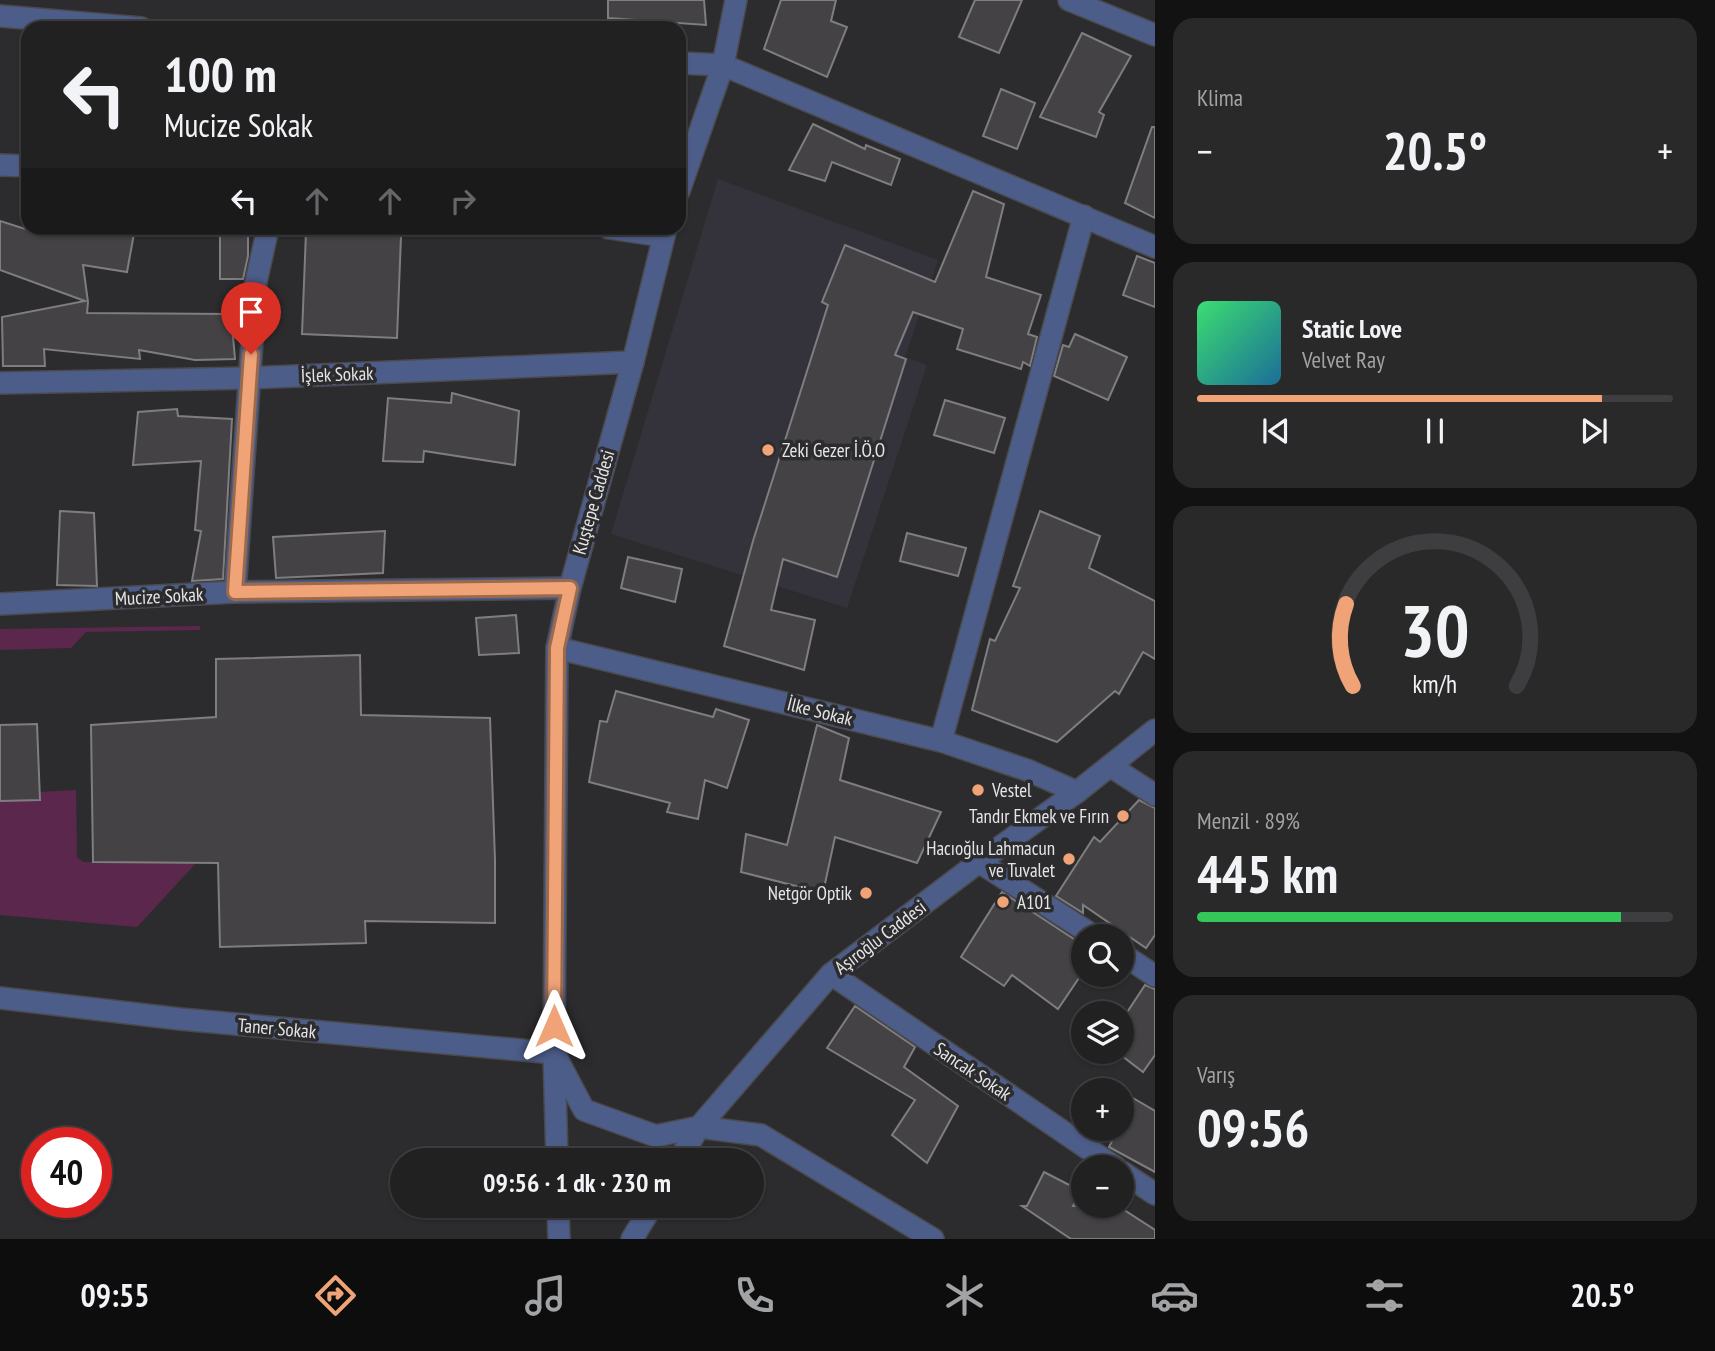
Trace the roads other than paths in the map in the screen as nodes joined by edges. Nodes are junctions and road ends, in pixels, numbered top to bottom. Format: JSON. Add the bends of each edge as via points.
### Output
{"nodes":[{"id":1,"x":736,"y":0,"type":"edge"},
{"id":2,"x":1069,"y":0,"type":"edge"},
{"id":3,"x":0,"y":16,"type":"edge"},
{"id":4,"x":59,"y":21,"type":"edge"},
{"id":5,"x":1155,"y":35,"type":"edge"},
{"id":6,"x":686,"y":63,"type":"edge"},
{"id":7,"x":723,"y":65,"type":"junction"},
{"id":8,"x":0,"y":165,"type":"edge"},
{"id":9,"x":21,"y":166,"type":"edge"},
{"id":10,"x":686,"y":171,"type":"edge"},
{"id":11,"x":1084,"y":216,"type":"junction"},
{"id":12,"x":266,"y":235,"type":"edge"},
{"id":13,"x":664,"y":235,"type":"edge"},
{"id":14,"x":1155,"y":247,"type":"edge"},
{"id":15,"x":633,"y":362,"type":"junction"},
{"id":16,"x":249,"y":378,"type":"junction"},
{"id":17,"x":0,"y":383,"type":"edge"},
{"id":18,"x":570,"y":588,"type":"junction"},
{"id":19,"x":235,"y":592,"type":"junction"},
{"id":20,"x":0,"y":604,"type":"edge"},
{"id":21,"x":557,"y":648,"type":"junction"},
{"id":22,"x":1155,"y":730,"type":"edge"},
{"id":23,"x":940,"y":741,"type":"junction"},
{"id":24,"x":1110,"y":766,"type":"junction"},
{"id":25,"x":1077,"y":792,"type":"junction"},
{"id":26,"x":1155,"y":795,"type":"edge"},
{"id":27,"x":979,"y":862,"type":"junction"},
{"id":28,"x":1075,"y":924,"type":"edge"},
{"id":29,"x":1134,"y":962,"type":"edge"},
{"id":30,"x":831,"y":974,"type":"junction"},
{"id":31,"x":1155,"y":976,"type":"edge"},
{"id":32,"x":0,"y":998,"type":"edge"},
{"id":33,"x":554,"y":1053,"type":"junction"},
{"id":34,"x":699,"y":1127,"type":"junction"},
{"id":35,"x":557,"y":1148,"type":"edge"},
{"id":36,"x":686,"y":1148,"type":"edge"},
{"id":37,"x":1097,"y":1155,"type":"edge"},
{"id":38,"x":1134,"y":1179,"type":"edge"},
{"id":39,"x":1155,"y":1194,"type":"edge"},
{"id":40,"x":558,"y":1218,"type":"edge"},
{"id":41,"x":645,"y":1218,"type":"edge"},
{"id":42,"x":935,"y":1238,"type":"edge"},
{"id":43,"x":559,"y":1239,"type":"edge"},
{"id":44,"x":632,"y":1239,"type":"edge"}],
"edges":[{"from":1,"to":7,"type":"street"},
{"from":2,"to":5,"type":"street"},
{"from":3,"to":4,"type":"street"},
{"from":6,"to":7,"type":"street"},
{"from":7,"to":10,"type":"street"},
{"from":7,"to":11,"type":"street"},
{"from":8,"to":9,"type":"street"},
{"from":11,"to":14,"type":"street"},
{"from":11,"to":23,"type":"street"},
{"from":12,"to":16,"type":"street","via":[[256,282]]},
{"from":13,"to":15,"type":"street","name":"Kuştepe Caddesi"},
{"from":15,"to":16,"type":"street","name":"İşlek Sokak"},
{"from":15,"to":18,"type":"street","name":"Kuştepe Caddesi"},
{"from":16,"to":17,"type":"street","name":"İşlek Sokak"},
{"from":16,"to":19,"type":"street"},
{"from":18,"to":19,"type":"street","name":"Mucize Sokak"},
{"from":18,"to":21,"type":"street","name":"Kuştepe Caddesi"},
{"from":19,"to":20,"type":"street","name":"Mucize Sokak"},
{"from":21,"to":23,"type":"street","name":"İlke Sokak"},
{"from":21,"to":33,"type":"street","name":"Kuştepe Caddesi"},
{"from":22,"to":24,"type":"street","name":"Aşıroğlu Caddesi"},
{"from":23,"to":25,"type":"street","name":"İlke Sokak"},
{"from":24,"to":25,"type":"street","name":"Aşıroğlu Caddesi"},
{"from":24,"to":26,"type":"street"},
{"from":25,"to":27,"type":"street","name":"Aşıroğlu Caddesi"},
{"from":27,"to":28,"type":"street"},
{"from":27,"to":30,"type":"street","name":"Aşıroğlu Caddesi"},
{"from":29,"to":31,"type":"street"},
{"from":30,"to":34,"type":"street","name":"Aşıroğlu Caddesi"},
{"from":30,"to":37,"type":"street","name":"Sancak Sokak"},
{"from":32,"to":33,"type":"street","name":"Taner Sokak"},
{"from":33,"to":34,"type":"street","via":[[584,1110],[656,1136]]},
{"from":33,"to":35,"type":"street","name":"Kuştepe Caddesi"},
{"from":34,"to":36,"type":"street","name":"Aşıroğlu Caddesi"},
{"from":34,"to":42,"type":"street","via":[[761,1135]]},
{"from":38,"to":39,"type":"street"},
{"from":40,"to":43,"type":"street"},
{"from":41,"to":44,"type":"street"}]}
